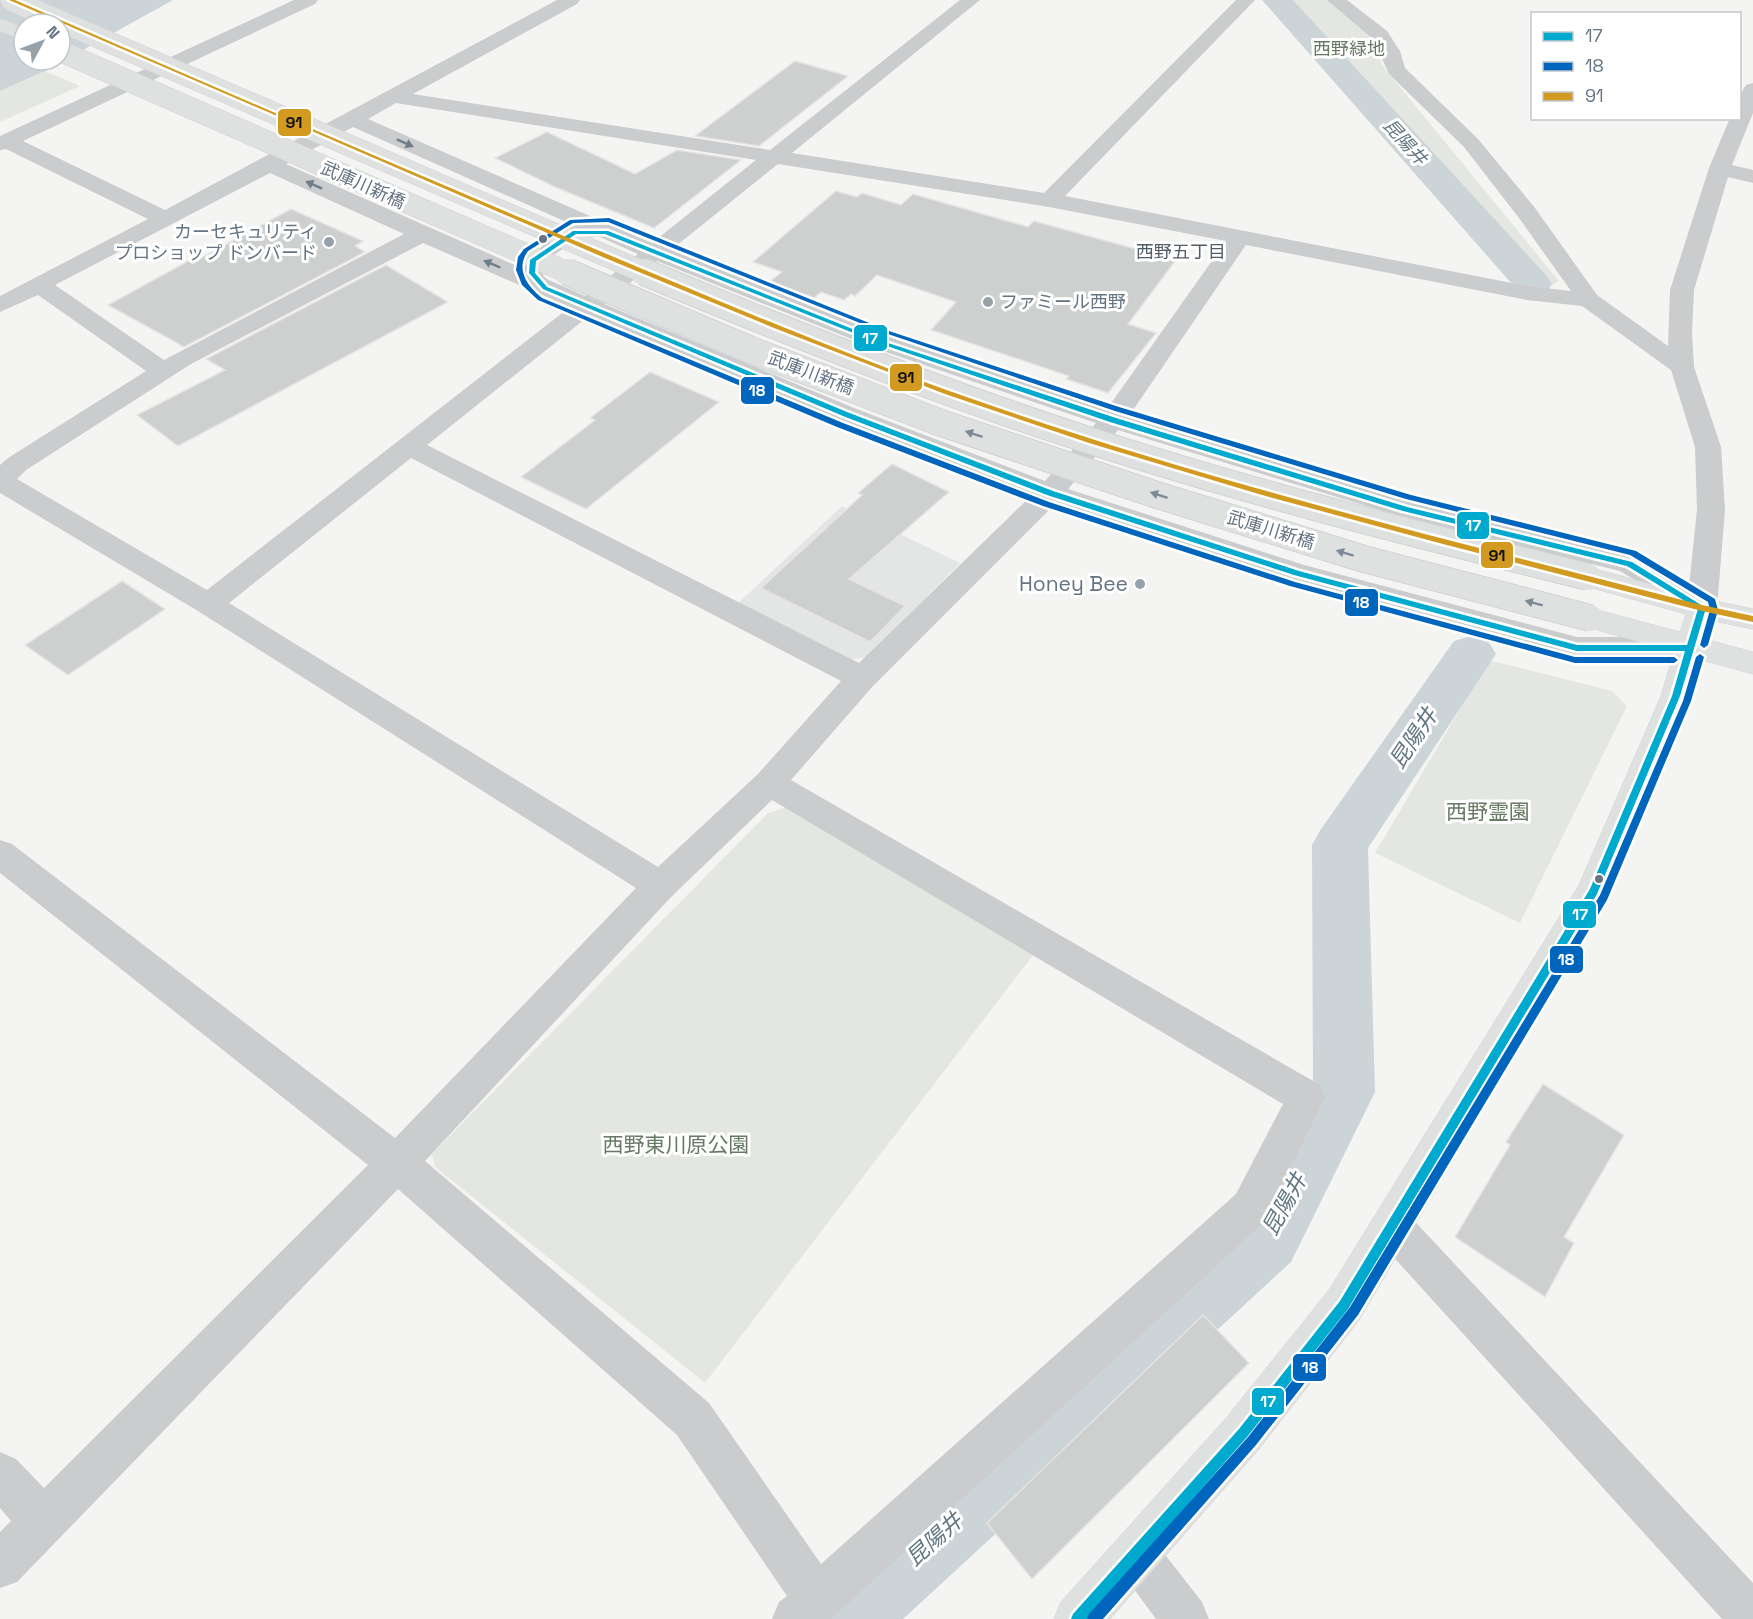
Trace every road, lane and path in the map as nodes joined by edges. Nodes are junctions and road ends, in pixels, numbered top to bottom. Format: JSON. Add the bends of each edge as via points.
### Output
{"nodes":[{"id":1,"x":11,"y":0,"type":"edge"},
{"id":2,"x":309,"y":0,"type":"edge"},
{"id":3,"x":571,"y":0,"type":"edge"},
{"id":4,"x":971,"y":0,"type":"edge"},
{"id":5,"x":1246,"y":0,"type":"edge"},
{"id":6,"x":1336,"y":0,"type":"edge"},
{"id":7,"x":72,"y":56,"type":"edge"},
{"id":8,"x":1753,"y":88,"type":"edge"},
{"id":9,"x":393,"y":97,"type":"junction"},
{"id":10,"x":1741,"y":117,"type":"edge"},
{"id":11,"x":352,"y":119,"type":"junction"},
{"id":12,"x":1740,"y":120,"type":"edge"},
{"id":13,"x":3,"y":142,"type":"edge"},
{"id":14,"x":774,"y":156,"type":"junction"},
{"id":15,"x":268,"y":164,"type":"junction"},
{"id":16,"x":1720,"y":168,"type":"junction"},
{"id":17,"x":1753,"y":177,"type":"edge"},
{"id":18,"x":1049,"y":200,"type":"junction"},
{"id":19,"x":165,"y":219,"type":"junction"},
{"id":20,"x":606,"y":232,"type":"junction"},
{"id":21,"x":422,"y":234,"type":"junction"},
{"id":22,"x":1239,"y":239,"type":"junction"},
{"id":23,"x":654,"y":252,"type":"junction"},
{"id":24,"x":39,"y":285,"type":"junction"},
{"id":25,"x":545,"y":288,"type":"junction"},
{"id":26,"x":1589,"y":300,"type":"junction"},
{"id":27,"x":0,"y":305,"type":"edge"},
{"id":28,"x":586,"y":305,"type":"junction"},
{"id":29,"x":1682,"y":367,"type":"junction"},
{"id":30,"x":162,"y":370,"type":"junction"},
{"id":31,"x":1113,"y":420,"type":"junction"},
{"id":32,"x":410,"y":447,"type":"junction"},
{"id":33,"x":0,"y":480,"type":"edge"},
{"id":34,"x":1050,"y":493,"type":"junction"},
{"id":35,"x":208,"y":604,"type":"junction"},
{"id":36,"x":1702,"y":608,"type":"junction"},
{"id":37,"x":1753,"y":619,"type":"edge"},
{"id":38,"x":1692,"y":648,"type":"junction"},
{"id":39,"x":1753,"y":663,"type":"edge"},
{"id":40,"x":862,"y":678,"type":"junction"},
{"id":41,"x":769,"y":783,"type":"junction"},
{"id":42,"x":0,"y":854,"type":"edge"},
{"id":43,"x":660,"y":886,"type":"junction"},
{"id":44,"x":397,"y":1163,"type":"junction"},
{"id":45,"x":1392,"y":1226,"type":"junction"},
{"id":46,"x":0,"y":1475,"type":"edge"},
{"id":47,"x":43,"y":1521,"type":"junction"},
{"id":48,"x":1136,"y":1554,"type":"junction"},
{"id":49,"x":0,"y":1565,"type":"edge"},
{"id":50,"x":806,"y":1609,"type":"edge"},
{"id":51,"x":1753,"y":1618,"type":"edge"},
{"id":52,"x":1078,"y":1619,"type":"edge"},
{"id":53,"x":1185,"y":1619,"type":"edge"}],
"edges":[{"from":1,"to":36,"type":"street","name":"武庫川新橋","bridge":true,"via":[[616,260],[953,394],[1205,477]]},
{"from":2,"to":13,"type":"street"},
{"from":3,"to":9,"type":"street"},
{"from":4,"to":14,"type":"street"},
{"from":5,"to":18,"type":"street"},
{"from":6,"to":26,"type":"street","via":[[1380,35],[1396,70],[1471,143]]},
{"from":38,"to":7,"type":"street","name":"武庫川新橋","one_way":true,"bridge":true,"via":[[1639,630],[1364,559],[941,423],[729,341]]},
{"from":8,"to":10,"type":"street"},
{"from":9,"to":11,"type":"street"},
{"from":9,"to":14,"type":"street"},
{"from":11,"to":15,"type":"street"},
{"from":11,"to":20,"type":"street","one_way":true},
{"from":12,"to":16,"type":"street"},
{"from":13,"to":19,"type":"street"},
{"from":14,"to":18,"type":"street"},
{"from":14,"to":23,"type":"street"},
{"from":15,"to":19,"type":"street"},
{"from":21,"to":15,"type":"street","one_way":true},
{"from":16,"to":17,"type":"street"},
{"from":16,"to":29,"type":"street","via":[[1682,290]]},
{"from":18,"to":22,"type":"street"},
{"from":19,"to":24,"type":"street"},
{"from":20,"to":23,"type":"street"},
{"from":20,"to":25,"type":"lane","via":[[575,232],[533,260],[532,276]]},
{"from":25,"to":21,"type":"street","one_way":true},
{"from":21,"to":30,"type":"street"},
{"from":22,"to":26,"type":"street","via":[[1527,293]]},
{"from":22,"to":31,"type":"street"},
{"from":23,"to":28,"type":"street"},
{"from":23,"to":31,"type":"street","via":[[883,343]]},
{"from":24,"to":27,"type":"street"},
{"from":24,"to":30,"type":"street"},
{"from":25,"to":28,"type":"street"},
{"from":26,"to":29,"type":"street"},
{"from":28,"to":32,"type":"street"},
{"from":28,"to":34,"type":"street","via":[[845,414]]},
{"from":29,"to":36,"type":"street","via":[[1708,447],[1712,510]]},
{"from":30,"to":33,"type":"street","via":[[17,464]]},
{"from":31,"to":34,"type":"street"},
{"from":31,"to":36,"type":"street","via":[[1406,509],[1629,564]]},
{"from":32,"to":35,"type":"street"},
{"from":32,"to":40,"type":"street"},
{"from":33,"to":35,"type":"street"},
{"from":34,"to":38,"type":"street","via":[[1297,573],[1576,648]]},
{"from":34,"to":40,"type":"street"},
{"from":35,"to":43,"type":"street"},
{"from":36,"to":37,"type":"street","name":"武庫川新橋"},
{"from":36,"to":38,"type":"street"},
{"from":38,"to":39,"type":"street","name":"武庫川新橋"},
{"from":38,"to":45,"type":"street","via":[[1676,696],[1594,891]]},
{"from":40,"to":41,"type":"street"},
{"from":41,"to":43,"type":"street"},
{"from":41,"to":50,"type":"street","via":[[1306,1097],[1250,1208]]},
{"from":42,"to":44,"type":"street"},
{"from":43,"to":44,"type":"street"},
{"from":44,"to":47,"type":"street"},
{"from":44,"to":50,"type":"street","via":[[693,1419]]},
{"from":45,"to":48,"type":"street","via":[[1344,1305],[1243,1433]]},
{"from":45,"to":51,"type":"street"},
{"from":46,"to":47,"type":"street"},
{"from":47,"to":49,"type":"street"},
{"from":48,"to":52,"type":"street"},
{"from":48,"to":53,"type":"street"}]}
